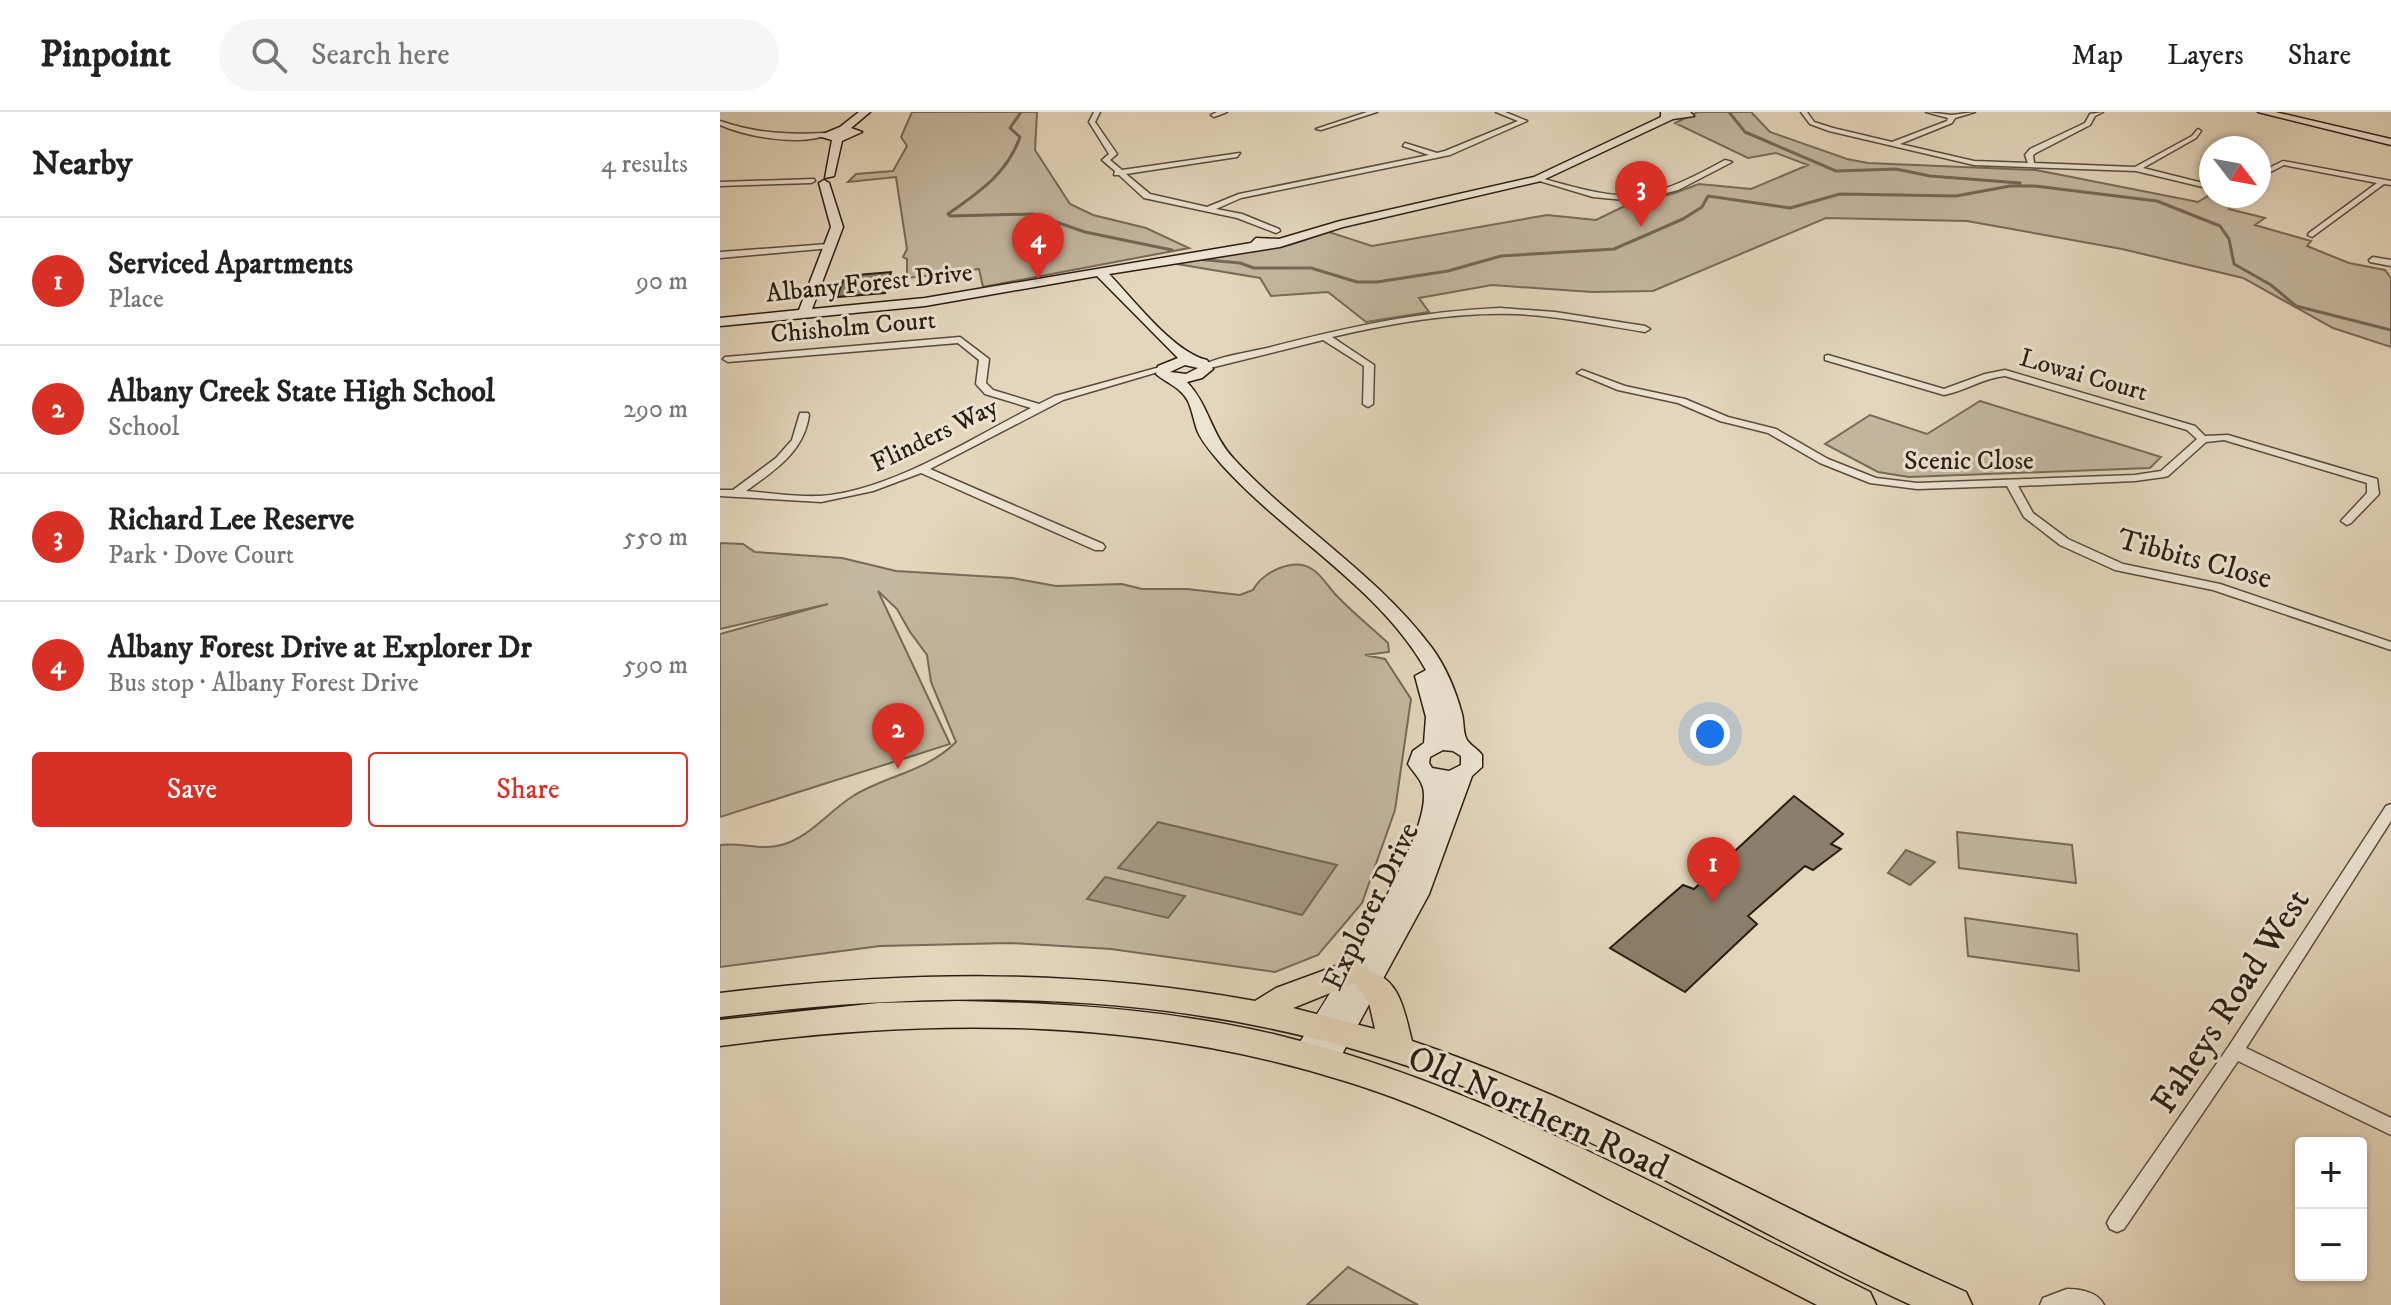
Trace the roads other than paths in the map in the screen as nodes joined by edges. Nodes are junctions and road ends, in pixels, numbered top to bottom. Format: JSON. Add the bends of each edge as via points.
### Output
{"nodes":[{"id":1,"x":865,"y":112,"type":"edge"},
{"id":2,"x":1097,"y":112,"type":"edge"},
{"id":3,"x":1224,"y":112,"type":"edge"},
{"id":4,"x":1374,"y":112,"type":"edge"},
{"id":5,"x":1499,"y":112,"type":"edge"},
{"id":6,"x":1685,"y":112,"type":"edge"},
{"id":7,"x":1804,"y":112,"type":"edge"},
{"id":8,"x":1929,"y":112,"type":"edge"},
{"id":9,"x":1972,"y":112,"type":"edge"},
{"id":10,"x":2100,"y":112,"type":"edge"},
{"id":11,"x":2263,"y":112,"type":"edge"},
{"id":12,"x":1666,"y":113,"type":"edge"},
{"id":13,"x":1214,"y":115,"type":"dead end"},
{"id":14,"x":1952,"y":117,"type":"junction"},
{"id":15,"x":720,"y":123,"type":"edge"},
{"id":16,"x":1319,"y":129,"type":"dead end"},
{"id":17,"x":724,"y":130,"type":"edge"},
{"id":18,"x":2198,"y":131,"type":"dead end"},
{"id":19,"x":841,"y":134,"type":"junction"},
{"id":20,"x":824,"y":135,"type":"joint"},
{"id":21,"x":2391,"y":142,"type":"edge"},
{"id":22,"x":1895,"y":143,"type":"junction"},
{"id":23,"x":1405,"y":145,"type":"dead end"},
{"id":24,"x":1434,"y":154,"type":"junction"},
{"id":25,"x":1237,"y":155,"type":"dead end"},
{"id":26,"x":1728,"y":162,"type":"dead end"},
{"id":27,"x":2031,"y":162,"type":"junction"},
{"id":28,"x":2136,"y":169,"type":"junction"},
{"id":29,"x":2271,"y":170,"type":"edge"},
{"id":30,"x":1117,"y":173,"type":"junction"},
{"id":31,"x":1537,"y":179,"type":"junction"},
{"id":32,"x":821,"y":180,"type":"junction"},
{"id":33,"x":2387,"y":182,"type":"edge"},
{"id":34,"x":720,"y":184,"type":"edge"},
{"id":35,"x":2199,"y":185,"type":"edge"},
{"id":36,"x":1209,"y":209,"type":"junction"},
{"id":37,"x":1248,"y":220,"type":"junction"},
{"id":38,"x":1282,"y":234,"type":"junction"},
{"id":39,"x":2312,"y":235,"type":"dead end"},
{"id":40,"x":1254,"y":237,"type":"junction"},
{"id":41,"x":1267,"y":244,"type":"junction"},
{"id":42,"x":828,"y":246,"type":"junction"},
{"id":43,"x":1212,"y":251,"type":"junction"},
{"id":44,"x":720,"y":255,"type":"edge"},
{"id":45,"x":2373,"y":260,"type":"dead end"},
{"id":46,"x":2391,"y":263,"type":"edge"},
{"id":47,"x":1100,"y":272,"type":"junction"},
{"id":48,"x":804,"y":314,"type":"junction"},
{"id":49,"x":720,"y":322,"type":"edge"},
{"id":50,"x":1645,"y":329,"type":"dead end"},
{"id":51,"x":1325,"y":337,"type":"junction"},
{"id":52,"x":1172,"y":346,"type":"junction"},
{"id":53,"x":1828,"y":358,"type":"dead end"},
{"id":54,"x":728,"y":359,"type":"dead end"},
{"id":55,"x":1199,"y":365,"type":"junction"},
{"id":56,"x":1168,"y":372,"type":"junction"},
{"id":57,"x":1582,"y":373,"type":"dead end"},
{"id":58,"x":1194,"y":398,"type":"junction"},
{"id":59,"x":1368,"y":404,"type":"dead end"},
{"id":60,"x":1037,"y":407,"type":"junction"},
{"id":61,"x":804,"y":415,"type":"dead end"},
{"id":62,"x":2203,"y":439,"type":"junction"},
{"id":63,"x":921,"y":469,"type":"junction"},
{"id":64,"x":2011,"y":484,"type":"junction"},
{"id":65,"x":720,"y":493,"type":"edge"},
{"id":66,"x":735,"y":494,"type":"junction"},
{"id":67,"x":2347,"y":521,"type":"dead end"},
{"id":68,"x":1315,"y":545,"type":"junction"},
{"id":69,"x":1099,"y":547,"type":"dead end"},
{"id":70,"x":2391,"y":646,"type":"edge"},
{"id":71,"x":1457,"y":745,"type":"junction"},
{"id":72,"x":1434,"y":746,"type":"junction"},
{"id":73,"x":1463,"y":773,"type":"junction"},
{"id":74,"x":1431,"y":776,"type":"junction"},
{"id":75,"x":2391,"y":809,"type":"edge"},
{"id":76,"x":1363,"y":978,"type":"junction"},
{"id":77,"x":720,"y":1005,"type":"edge"},
{"id":78,"x":1260,"y":1013,"type":"junction"},
{"id":79,"x":720,"y":1033,"type":"edge"},
{"id":80,"x":1324,"y":1045,"type":"junction"},
{"id":81,"x":1397,"y":1048,"type":"junction"},
{"id":82,"x":2235,"y":1051,"type":"junction"},
{"id":83,"x":2391,"y":1127,"type":"edge"},
{"id":84,"x":2117,"y":1223,"type":"dead end"},
{"id":85,"x":1856,"y":1305,"type":"edge"},
{"id":86,"x":1952,"y":1305,"type":"edge"},
{"id":87,"x":2051,"y":1305,"type":"edge"},
{"id":88,"x":2093,"y":1305,"type":"edge"}],
"edges":[{"from":1,"to":19,"type":"street"},
{"from":2,"to":30,"type":"street","via":[[1092,122],[1113,154],[1106,160]]},
{"from":3,"to":13,"type":"street"},
{"from":4,"to":16,"type":"street"},
{"from":5,"to":24,"type":"street","via":[[1524,121],[1462,148]]},
{"from":6,"to":12,"type":"street","via":[[1689,116]]},
{"from":7,"to":22,"type":"street","via":[[1819,126]]},
{"from":8,"to":14,"type":"street"},
{"from":9,"to":14,"type":"street"},
{"from":10,"to":27,"type":"street","via":[[2088,124],[2033,151]]},
{"from":11,"to":21,"type":"street"},
{"from":12,"to":31,"type":"street"},
{"from":14,"to":22,"type":"street"},
{"from":15,"to":17,"type":"street"},
{"from":17,"to":20,"type":"street","via":[[770,138]]},
{"from":18,"to":28,"type":"street"},
{"from":19,"to":20,"type":"street"},
{"from":19,"to":32,"type":"street"},
{"from":22,"to":27,"type":"street","via":[[1974,163]]},
{"from":23,"to":24,"type":"street"},
{"from":24,"to":36,"type":"street","via":[[1242,195]]},
{"from":25,"to":30,"type":"street"},
{"from":26,"to":31,"type":"street","via":[[1681,188],[1637,200],[1605,199]]},
{"from":27,"to":28,"type":"street"},
{"from":28,"to":35,"type":"street"},
{"from":29,"to":33,"type":"street","via":[[2283,163]]},
{"from":30,"to":36,"type":"street","via":[[1153,199]]},
{"from":31,"to":38,"type":"street"},
{"from":32,"to":34,"type":"street"},
{"from":32,"to":42,"type":"street","via":[[837,227]]},
{"from":33,"to":39,"type":"street"},
{"from":36,"to":37,"type":"street"},
{"from":37,"to":38,"type":"street"},
{"from":37,"to":40,"type":"street"},
{"from":38,"to":40,"type":"street","name":"Albany Forest Drive"},
{"from":38,"to":41,"type":"street","name":"Albany Forest Drive"},
{"from":40,"to":41,"type":"street"},
{"from":40,"to":43,"type":"street","name":"Albany Forest Drive"},
{"from":41,"to":43,"type":"street","name":"Albany Forest Drive"},
{"from":42,"to":44,"type":"street"},
{"from":42,"to":48,"type":"street","via":[[829,256]]},
{"from":43,"to":47,"type":"street","name":"Albany Forest Drive"},
{"from":45,"to":46,"type":"street"},
{"from":47,"to":48,"type":"street","name":"Albany Forest Drive","via":[[925,302]]},
{"from":47,"to":52,"type":"street"},
{"from":48,"to":49,"type":"street","name":"Albany Forest Drive"},
{"from":50,"to":51,"type":"street","via":[[1502,311],[1444,313]]},
{"from":51,"to":55,"type":"street"},
{"from":51,"to":59,"type":"street","via":[[1369,365]]},
{"from":52,"to":55,"type":"street"},
{"from":52,"to":56,"type":"street"},
{"from":53,"to":62,"type":"street","name":"Lowai Court","via":[[1944,392],[1960,390],[1990,373],[2005,373],[2191,428]]},
{"from":54,"to":60,"type":"street","name":"Chisholm Court","via":[[960,340],[984,359],[981,384],[989,392]]},
{"from":55,"to":56,"type":"street"},
{"from":55,"to":58,"type":"street"},
{"from":56,"to":58,"type":"street"},
{"from":56,"to":60,"type":"street","name":"Flinders Way"},
{"from":57,"to":64,"type":"street","name":"Scenic Close","via":[[1772,431],[1824,461],[1874,481],[1917,486]]},
{"from":58,"to":68,"type":"street","via":[[1213,444]]},
{"from":60,"to":63,"type":"street","name":"Flinders Way"},
{"from":61,"to":66,"type":"street","via":[[804,430],[790,451]]},
{"from":62,"to":64,"type":"street","name":"Scenic Close","via":[[2164,474]]},
{"from":62,"to":67,"type":"street","via":[[2224,437],[2373,481],[2373,494]]},
{"from":63,"to":66,"type":"street","name":"Flinders Way","via":[[869,489],[821,499]]},
{"from":63,"to":69,"type":"street"},
{"from":64,"to":70,"type":"street","name":"Tibbits Close","via":[[2028,515],[2064,542],[2119,567],[2216,587]]},
{"from":65,"to":66,"type":"street","name":"Flinders Way"},
{"from":68,"to":71,"type":"street","via":[[1385,604],[1425,652],[1448,703]]},
{"from":68,"to":72,"type":"street","via":[[1414,657],[1432,696]]},
{"from":71,"to":72,"type":"street"},
{"from":71,"to":73,"type":"street","via":[[1472,755],[1471,767]]},
{"from":72,"to":74,"type":"street","via":[[1419,758],[1420,768]]},
{"from":73,"to":74,"type":"street"},
{"from":73,"to":76,"type":"street","name":"Explorer Drive","via":[[1423,881]]},
{"from":74,"to":76,"type":"street","name":"Explorer Drive","via":[[1435,794],[1428,831]]},
{"from":75,"to":82,"type":"street","name":"Faheys Road West"},
{"from":76,"to":78,"type":"highway","via":[[1288,996]]},
{"from":76,"to":80,"type":"street","name":"Explorer Drive"},
{"from":76,"to":81,"type":"highway","via":[[1384,999]]},
{"from":77,"to":78,"type":"highway","name":"Old Northern Road","via":[[874,987],[994,984],[1130,993]]},
{"from":78,"to":80,"type":"highway","name":"Old Northern Road"},
{"from":79,"to":80,"type":"highway","name":"Old Northern Road","via":[[890,1016],[1060,1016]]},
{"from":80,"to":81,"type":"highway","name":"Old Northern Road"},
{"from":80,"to":85,"type":"highway","name":"Old Northern Road","via":[[1423,1095],[1513,1132]]},
{"from":81,"to":86,"type":"highway","name":"Old Northern Road","via":[[1532,1101]]},
{"from":82,"to":83,"type":"street"},
{"from":82,"to":84,"type":"street","name":"Faheys Road West"},
{"from":87,"to":88,"type":"street","via":[[2076,1298]]}]}
